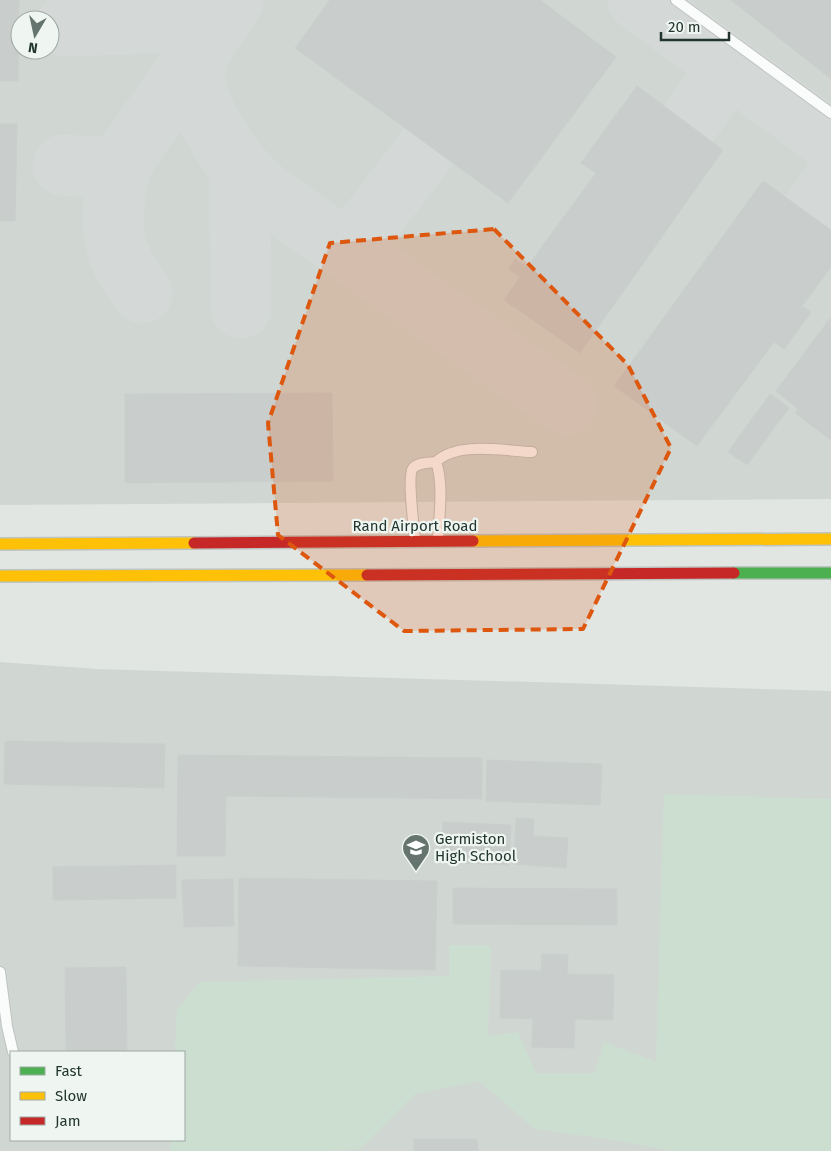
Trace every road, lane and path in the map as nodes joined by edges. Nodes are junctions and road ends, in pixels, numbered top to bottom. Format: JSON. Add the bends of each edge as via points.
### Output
{"nodes":[{"id":1,"x":676,"y":0,"type":"edge"},
{"id":2,"x":831,"y":113,"type":"edge"},
{"id":3,"x":532,"y":452,"type":"dead end"},
{"id":4,"x":436,"y":462,"type":"junction"},
{"id":5,"x":831,"y":539,"type":"edge"},
{"id":6,"x":438,"y":541,"type":"junction"},
{"id":7,"x":0,"y":544,"type":"edge"},
{"id":8,"x":413,"y":546,"type":"junction"},
{"id":9,"x":432,"y":564,"type":"dead end"},
{"id":10,"x":831,"y":573,"type":"edge"},
{"id":11,"x":447,"y":575,"type":"junction"},
{"id":12,"x":0,"y":576,"type":"edge"},
{"id":13,"x":0,"y":972,"type":"edge"},
{"id":14,"x":13,"y":1051,"type":"edge"}],
"edges":[{"from":1,"to":2,"type":"lane"},
{"from":3,"to":4,"type":"lane","via":[[462,450],[447,454]]},
{"from":4,"to":6,"type":"lane","via":[[440,483]]},
{"from":4,"to":8,"type":"lane","via":[[419,464],[412,472]]},
{"from":5,"to":6,"type":"street","name":"Rand Airport Road"},
{"from":6,"to":8,"type":"street","name":"Rand Airport Road"},
{"from":7,"to":8,"type":"street","name":"Rand Airport Road","via":[[399,542]]},
{"from":9,"to":11,"type":"street"},
{"from":10,"to":11,"type":"street"},
{"from":11,"to":12,"type":"street"},
{"from":13,"to":14,"type":"lane"}]}
